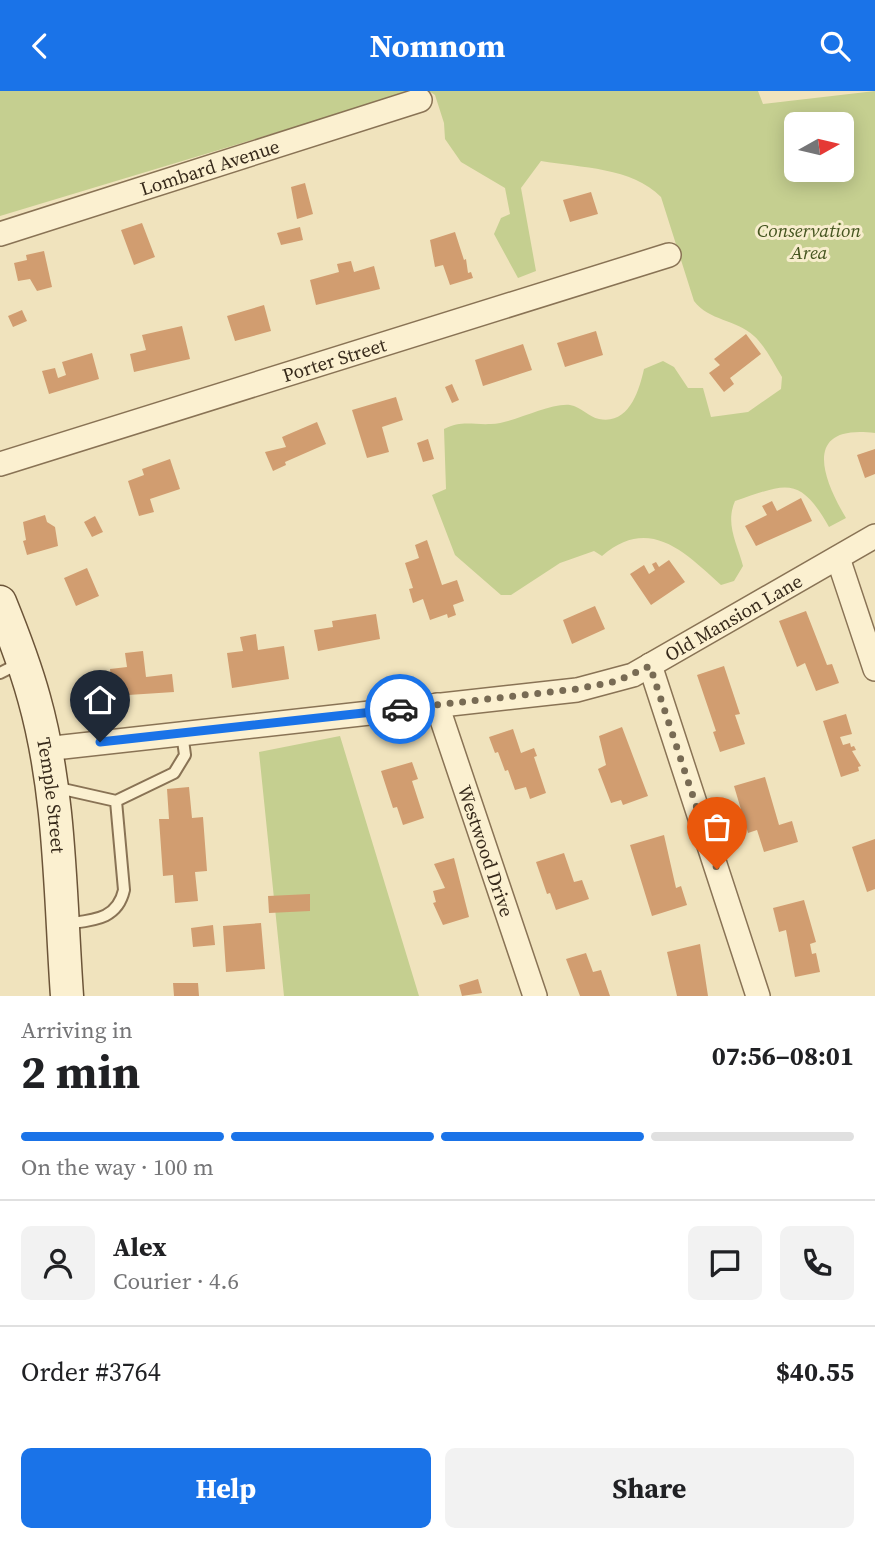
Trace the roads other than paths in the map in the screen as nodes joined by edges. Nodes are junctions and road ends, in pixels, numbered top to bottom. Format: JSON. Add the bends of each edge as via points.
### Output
{"nodes":[{"id":1,"x":420,"y":100,"type":"dead end"},
{"id":2,"x":0,"y":234,"type":"edge"},
{"id":3,"x":669,"y":255,"type":"dead end"},
{"id":4,"x":0,"y":464,"type":"edge"},
{"id":5,"x":875,"y":536,"type":"edge"},
{"id":6,"x":838,"y":558,"type":"junction"},
{"id":7,"x":0,"y":602,"type":"edge"},
{"id":8,"x":650,"y":666,"type":"junction"},
{"id":9,"x":11,"y":667,"type":"edge"},
{"id":10,"x":875,"y":669,"type":"edge"},
{"id":11,"x":437,"y":705,"type":"junction"},
{"id":12,"x":182,"y":733,"type":"junction"},
{"id":13,"x":45,"y":748,"type":"junction"},
{"id":14,"x":51,"y":786,"type":"junction"},
{"id":15,"x":116,"y":801,"type":"junction"},
{"id":16,"x":62,"y":924,"type":"junction"},
{"id":17,"x":67,"y":996,"type":"edge"},
{"id":18,"x":536,"y":996,"type":"edge"},
{"id":19,"x":758,"y":996,"type":"edge"}],
"edges":[{"from":1,"to":2,"type":"street","name":"Lombard Avenue"},
{"from":3,"to":4,"type":"street","name":"Porter Street"},
{"from":5,"to":6,"type":"street","name":"Old Mansion Lane"},
{"from":6,"to":8,"type":"street","name":"Old Mansion Lane"},
{"from":6,"to":10,"type":"street"},
{"from":7,"to":9,"type":"main road","name":"Temple Street"},
{"from":8,"to":11,"type":"street","name":"Old Mansion Lane","via":[[590,687]]},
{"from":8,"to":19,"type":"street"},
{"from":9,"to":13,"type":"main road","name":"Temple Street"},
{"from":11,"to":12,"type":"street","name":"Old Mansion Lane"},
{"from":11,"to":18,"type":"street","name":"Westwood Drive"},
{"from":12,"to":13,"type":"street","name":"Old Mansion Lane"},
{"from":12,"to":15,"type":"lane","via":[[185,755],[174,773]]},
{"from":13,"to":14,"type":"main road","name":"Temple Street"},
{"from":14,"to":15,"type":"lane"},
{"from":14,"to":16,"type":"main road","name":"Temple Street"},
{"from":15,"to":16,"type":"lane","via":[[124,890],[121,902],[103,918]]},
{"from":16,"to":17,"type":"main road","name":"Temple Street"}]}
